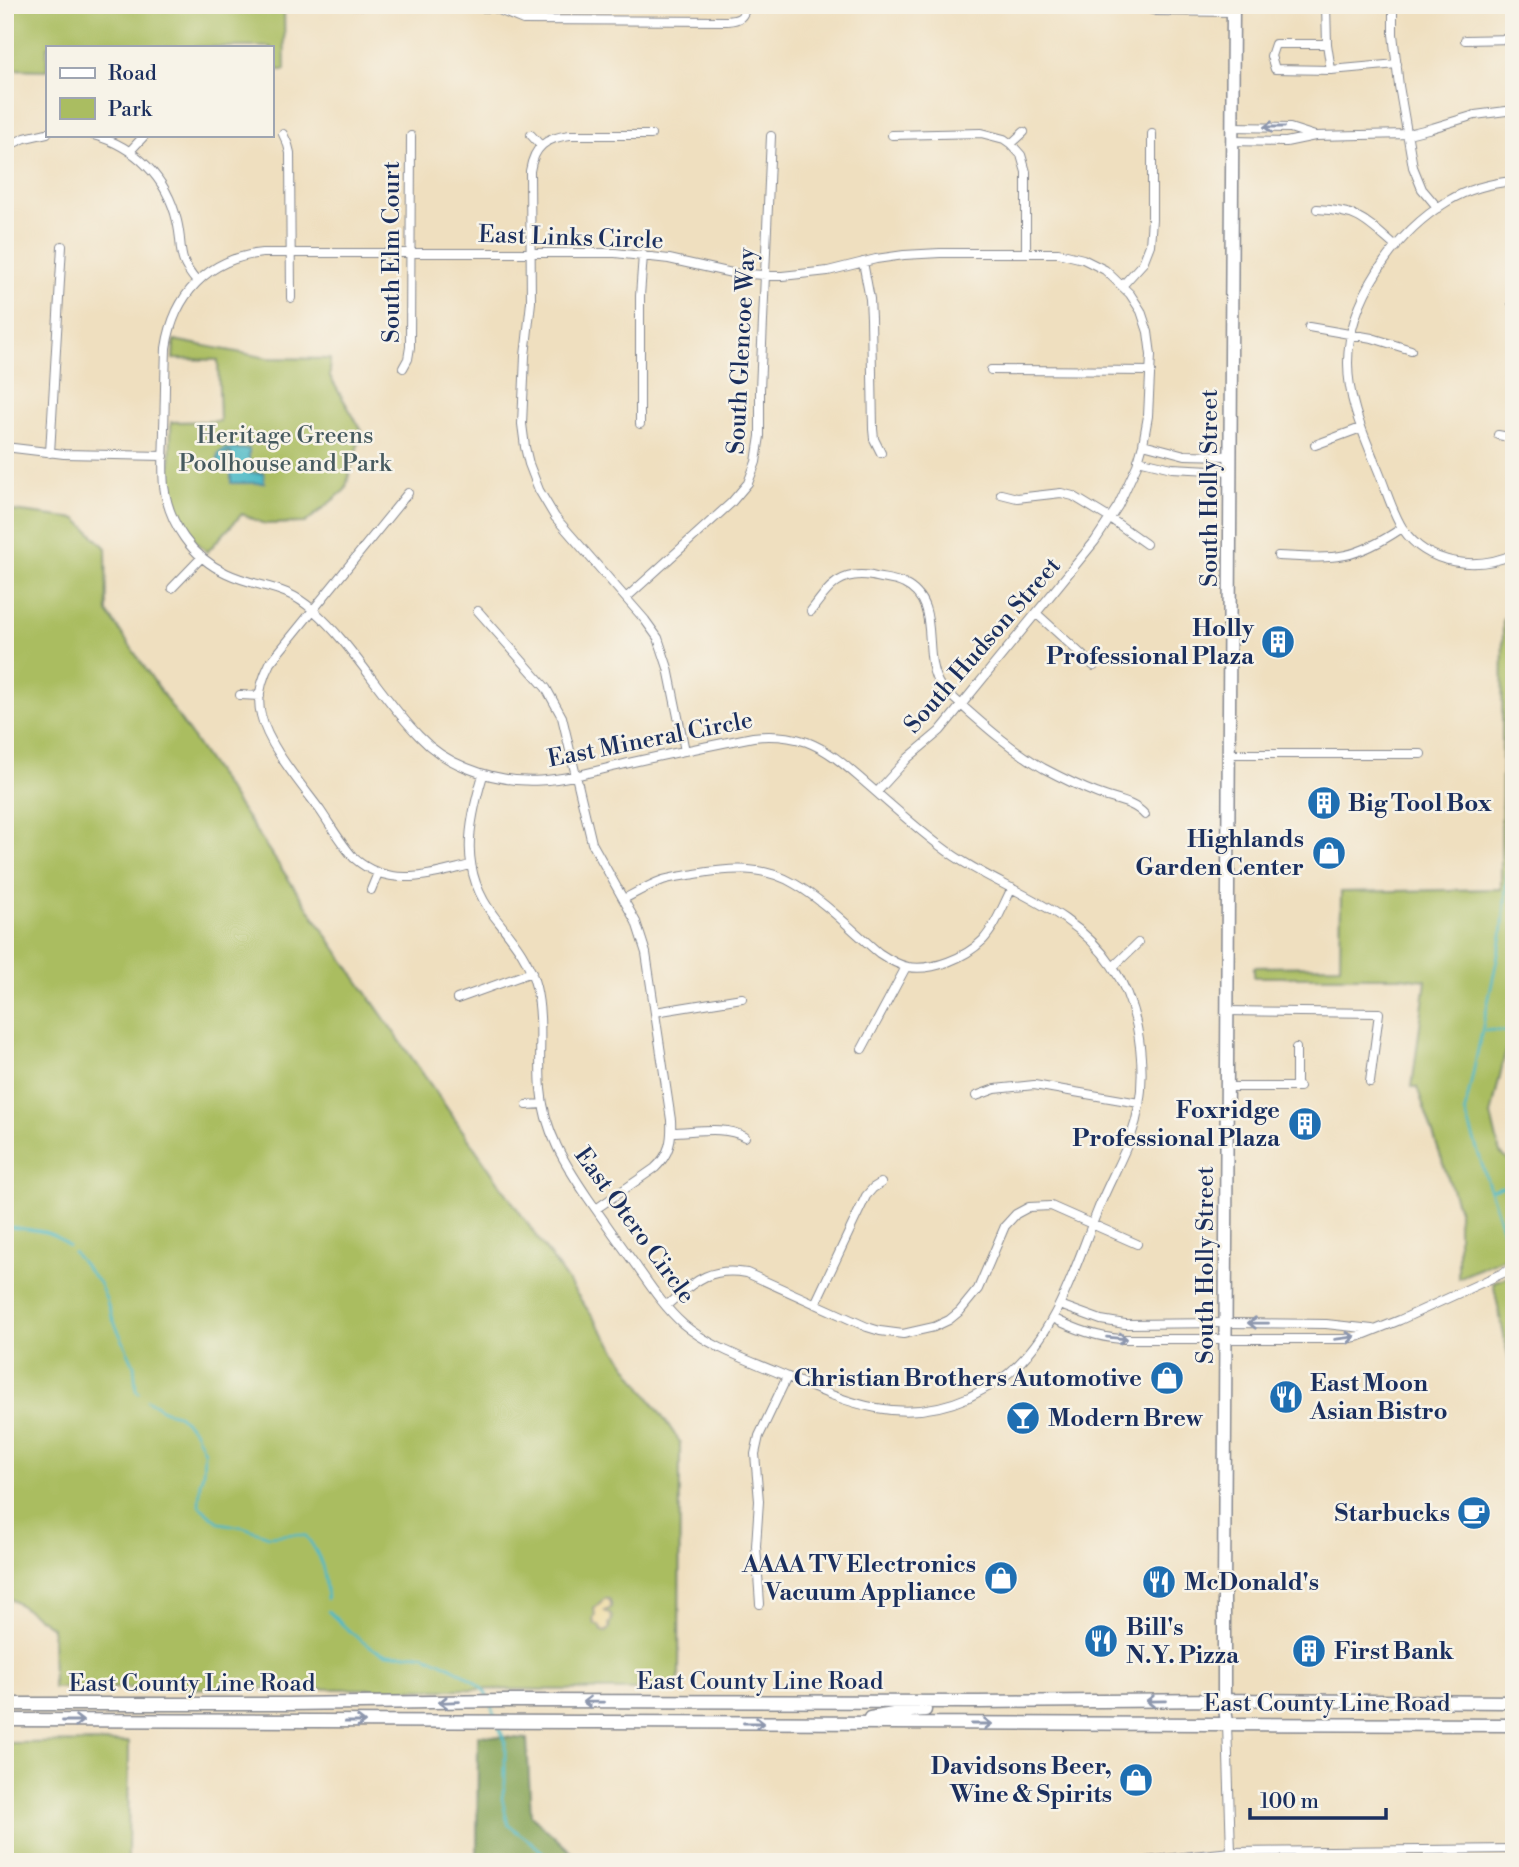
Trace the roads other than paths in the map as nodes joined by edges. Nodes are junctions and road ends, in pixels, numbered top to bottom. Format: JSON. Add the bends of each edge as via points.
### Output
{"nodes":[{"id":1,"x":352,"y":5,"type":"edge"},
{"id":2,"x":746,"y":5,"type":"edge"},
{"id":3,"x":1134,"y":5,"type":"edge"},
{"id":4,"x":1326,"y":5,"type":"edge"},
{"id":5,"x":1393,"y":5,"type":"edge"},
{"id":6,"x":1233,"y":9,"type":"edge"},
{"id":7,"x":1514,"y":39,"type":"edge"},
{"id":8,"x":1465,"y":40,"type":"dead end"},
{"id":9,"x":1327,"y":44,"type":"junction"},
{"id":10,"x":1397,"y":64,"type":"junction"},
{"id":11,"x":1331,"y":70,"type":"junction"},
{"id":12,"x":1514,"y":110,"type":"edge"},
{"id":13,"x":1232,"y":127,"type":"junction"},
{"id":14,"x":1024,"y":132,"type":"dead end"},
{"id":15,"x":46,"y":133,"type":"edge"},
{"id":16,"x":283,"y":134,"type":"dead end"},
{"id":17,"x":1152,"y":134,"type":"dead end"},
{"id":18,"x":1408,"y":134,"type":"junction"},
{"id":19,"x":531,"y":135,"type":"dead end"},
{"id":20,"x":651,"y":135,"type":"dead end"},
{"id":21,"x":892,"y":135,"type":"dead end"},
{"id":22,"x":1315,"y":135,"type":"junction"},
{"id":23,"x":96,"y":136,"type":"edge"},
{"id":24,"x":143,"y":136,"type":"edge"},
{"id":25,"x":411,"y":136,"type":"dead end"},
{"id":26,"x":771,"y":136,"type":"dead end"},
{"id":27,"x":1232,"y":141,"type":"junction"},
{"id":28,"x":1011,"y":144,"type":"junction"},
{"id":29,"x":541,"y":146,"type":"junction"},
{"id":30,"x":5,"y":147,"type":"edge"},
{"id":31,"x":130,"y":151,"type":"junction"},
{"id":32,"x":1514,"y":181,"type":"edge"},
{"id":33,"x":1438,"y":208,"type":"junction"},
{"id":34,"x":1317,"y":209,"type":"dead end"},
{"id":35,"x":62,"y":246,"type":"dead end"},
{"id":36,"x":1396,"y":247,"type":"junction"},
{"id":37,"x":291,"y":253,"type":"junction"},
{"id":38,"x":410,"y":253,"type":"junction"},
{"id":39,"x":531,"y":253,"type":"junction"},
{"id":40,"x":1026,"y":253,"type":"junction"},
{"id":41,"x":643,"y":255,"type":"junction"},
{"id":42,"x":863,"y":262,"type":"junction"},
{"id":43,"x":765,"y":276,"type":"junction"},
{"id":44,"x":197,"y":282,"type":"junction"},
{"id":45,"x":1123,"y":285,"type":"junction"},
{"id":46,"x":291,"y":298,"type":"dead end"},
{"id":47,"x":1309,"y":327,"type":"dead end"},
{"id":48,"x":1351,"y":334,"type":"junction"},
{"id":49,"x":1411,"y":350,"type":"dead end"},
{"id":50,"x":403,"y":368,"type":"dead end"},
{"id":51,"x":991,"y":370,"type":"dead end"},
{"id":52,"x":1151,"y":371,"type":"junction"},
{"id":53,"x":640,"y":424,"type":"dead end"},
{"id":54,"x":1361,"y":428,"type":"junction"},
{"id":55,"x":1499,"y":435,"type":"dead end"},
{"id":56,"x":1514,"y":438,"type":"edge"},
{"id":57,"x":1143,"y":444,"type":"junction"},
{"id":58,"x":1315,"y":445,"type":"dead end"},
{"id":59,"x":5,"y":447,"type":"edge"},
{"id":60,"x":50,"y":453,"type":"junction"},
{"id":61,"x":881,"y":453,"type":"dead end"},
{"id":62,"x":164,"y":456,"type":"junction"},
{"id":63,"x":1230,"y":456,"type":"junction"},
{"id":64,"x":1138,"y":460,"type":"junction"},
{"id":65,"x":1230,"y":471,"type":"junction"},
{"id":66,"x":408,"y":493,"type":"dead end"},
{"id":67,"x":1001,"y":495,"type":"dead end"},
{"id":68,"x":1111,"y":519,"type":"junction"},
{"id":69,"x":1402,"y":528,"type":"junction"},
{"id":70,"x":1146,"y":544,"type":"dead end"},
{"id":71,"x":1514,"y":554,"type":"edge"},
{"id":72,"x":1279,"y":556,"type":"dead end"},
{"id":73,"x":202,"y":558,"type":"junction"},
{"id":74,"x":173,"y":588,"type":"dead end"},
{"id":75,"x":626,"y":598,"type":"junction"},
{"id":76,"x":314,"y":610,"type":"junction"},
{"id":77,"x":478,"y":611,"type":"dead end"},
{"id":78,"x":811,"y":611,"type":"dead end"},
{"id":79,"x":1037,"y":614,"type":"junction"},
{"id":80,"x":1094,"y":666,"type":"dead end"},
{"id":81,"x":240,"y":695,"type":"dead end"},
{"id":82,"x":260,"y":696,"type":"junction"},
{"id":83,"x":961,"y":705,"type":"junction"},
{"id":84,"x":685,"y":751,"type":"junction"},
{"id":85,"x":1228,"y":754,"type":"junction"},
{"id":86,"x":1421,"y":754,"type":"dead end"},
{"id":87,"x":484,"y":775,"type":"junction"},
{"id":88,"x":576,"y":775,"type":"junction"},
{"id":89,"x":877,"y":792,"type":"junction"},
{"id":90,"x":1145,"y":815,"type":"dead end"},
{"id":91,"x":471,"y":865,"type":"junction"},
{"id":92,"x":378,"y":873,"type":"junction"},
{"id":93,"x":1012,"y":888,"type":"junction"},
{"id":94,"x":371,"y":890,"type":"dead end"},
{"id":95,"x":624,"y":899,"type":"junction"},
{"id":96,"x":1138,"y":943,"type":"dead end"},
{"id":97,"x":906,"y":967,"type":"junction"},
{"id":98,"x":1114,"y":967,"type":"junction"},
{"id":99,"x":532,"y":972,"type":"junction"},
{"id":100,"x":742,"y":998,"type":"dead end"},
{"id":101,"x":457,"y":999,"type":"dead end"},
{"id":102,"x":1227,"y":1011,"type":"junction"},
{"id":103,"x":655,"y":1012,"type":"junction"},
{"id":104,"x":1296,"y":1048,"type":"dead end"},
{"id":105,"x":862,"y":1049,"type":"dead end"},
{"id":106,"x":1370,"y":1082,"type":"dead end"},
{"id":107,"x":1227,"y":1087,"type":"junction"},
{"id":108,"x":976,"y":1096,"type":"dead end"},
{"id":109,"x":1139,"y":1103,"type":"junction"},
{"id":110,"x":543,"y":1104,"type":"junction"},
{"id":111,"x":527,"y":1105,"type":"dead end"},
{"id":112,"x":672,"y":1132,"type":"junction"},
{"id":113,"x":745,"y":1137,"type":"dead end"},
{"id":114,"x":881,"y":1184,"type":"dead end"},
{"id":115,"x":596,"y":1209,"type":"junction"},
{"id":116,"x":1093,"y":1224,"type":"junction"},
{"id":117,"x":1137,"y":1244,"type":"dead end"},
{"id":118,"x":1514,"y":1268,"type":"edge"},
{"id":119,"x":815,"y":1304,"type":"junction"},
{"id":120,"x":1060,"y":1305,"type":"junction"},
{"id":121,"x":666,"y":1306,"type":"junction"},
{"id":122,"x":1053,"y":1318,"type":"junction"},
{"id":123,"x":1225,"y":1323,"type":"junction"},
{"id":124,"x":1375,"y":1329,"type":"junction"},
{"id":125,"x":1225,"y":1339,"type":"junction"},
{"id":126,"x":787,"y":1377,"type":"junction"},
{"id":127,"x":760,"y":1604,"type":"dead end"},
{"id":128,"x":1224,"y":1700,"type":"junction"},
{"id":129,"x":978,"y":1702,"type":"junction"},
{"id":130,"x":1514,"y":1702,"type":"edge"},
{"id":131,"x":5,"y":1704,"type":"edge"},
{"id":132,"x":5,"y":1720,"type":"edge"},
{"id":133,"x":1227,"y":1723,"type":"junction"},
{"id":134,"x":842,"y":1724,"type":"junction"},
{"id":135,"x":1514,"y":1725,"type":"edge"},
{"id":136,"x":1514,"y":1849,"type":"edge"},
{"id":137,"x":1231,"y":1852,"type":"junction"},
{"id":138,"x":1135,"y":1862,"type":"edge"}],
"edges":[{"from":1,"to":2,"type":"street","via":[[494,8],[523,20],[727,22],[745,14]]},
{"from":3,"to":6,"type":"street","via":[[1156,11]]},
{"from":4,"to":9,"type":"street"},
{"from":5,"to":10,"type":"street"},
{"from":6,"to":13,"type":"main road","name":"South Holly Street"},
{"from":7,"to":8,"type":"street"},
{"from":9,"to":11,"type":"street"},
{"from":9,"to":11,"type":"street","via":[[1275,44],[1272,56],[1275,69]]},
{"from":10,"to":11,"type":"street"},
{"from":10,"to":18,"type":"street"},
{"from":12,"to":18,"type":"street","via":[[1475,115]]},
{"from":22,"to":13,"type":"street","one_way":true,"via":[[1290,128]]},
{"from":13,"to":27,"type":"main road","name":"South Holly Street"},
{"from":14,"to":28,"type":"street"},
{"from":15,"to":30,"type":"street"},
{"from":16,"to":37,"type":"street","via":[[290,153]]},
{"from":17,"to":45,"type":"street","via":[[1150,245],[1143,262]]},
{"from":18,"to":22,"type":"street"},
{"from":18,"to":33,"type":"street","via":[[1415,174]]},
{"from":19,"to":29,"type":"street"},
{"from":20,"to":29,"type":"street","via":[[570,135]]},
{"from":21,"to":28,"type":"street","via":[[981,133]]},
{"from":22,"to":27,"type":"street","via":[[1286,142]]},
{"from":23,"to":31,"type":"street"},
{"from":24,"to":31,"type":"street"},
{"from":25,"to":38,"type":"street","name":"South Elm Court"},
{"from":26,"to":43,"type":"street","name":"South Glencoe Way"},
{"from":27,"to":63,"type":"main road","name":"South Holly Street"},
{"from":28,"to":40,"type":"street","via":[[1021,155],[1026,172]]},
{"from":29,"to":39,"type":"street","via":[[530,171]]},
{"from":31,"to":44,"type":"street","via":[[166,191],[178,225],[181,257]]},
{"from":32,"to":33,"type":"street","via":[[1478,187]]},
{"from":33,"to":36,"type":"street"},
{"from":34,"to":36,"type":"street","via":[[1356,215]]},
{"from":35,"to":60,"type":"street"},
{"from":36,"to":48,"type":"street","via":[[1368,288]]},
{"from":37,"to":38,"type":"street","name":"East Links Circle"},
{"from":37,"to":44,"type":"street","name":"East Links Circle","via":[[236,258]]},
{"from":37,"to":46,"type":"street"},
{"from":38,"to":39,"type":"street","name":"East Links Circle"},
{"from":38,"to":50,"type":"street","name":"South Elm Court","via":[[410,347]]},
{"from":39,"to":41,"type":"street","name":"East Links Circle"},
{"from":39,"to":75,"type":"street","via":[[522,424],[529,464],[555,517]]},
{"from":40,"to":42,"type":"street","name":"East Links Circle","via":[[919,254]]},
{"from":40,"to":45,"type":"street","name":"East Links Circle","via":[[1083,259]]},
{"from":41,"to":43,"type":"street","name":"East Links Circle"},
{"from":41,"to":53,"type":"street"},
{"from":42,"to":43,"type":"street","name":"East Links Circle","via":[[812,274]]},
{"from":42,"to":61,"type":"street","via":[[870,299],[873,429]]},
{"from":43,"to":75,"type":"street","name":"South Glencoe Way","via":[[760,436],[753,472],[731,503]]},
{"from":44,"to":62,"type":"street","name":"East Links Circle","via":[[177,307],[169,330]]},
{"from":45,"to":52,"type":"street","name":"South Hudson Street","via":[[1145,322]]},
{"from":47,"to":48,"type":"street"},
{"from":48,"to":49,"type":"street"},
{"from":48,"to":54,"type":"street","via":[[1349,383]]},
{"from":51,"to":52,"type":"street"},
{"from":52,"to":57,"type":"street","name":"South Hudson Street"},
{"from":54,"to":58,"type":"street"},
{"from":54,"to":69,"type":"street"},
{"from":55,"to":56,"type":"street"},
{"from":57,"to":63,"type":"street","via":[[1185,455]]},
{"from":57,"to":64,"type":"street","name":"South Hudson Street"},
{"from":59,"to":60,"type":"street"},
{"from":60,"to":62,"type":"street"},
{"from":62,"to":73,"type":"street","name":"East Mineral Circle","via":[[169,509],[184,539]]},
{"from":63,"to":65,"type":"main road","name":"South Holly Street"},
{"from":64,"to":65,"type":"street","via":[[1172,468]]},
{"from":64,"to":68,"type":"street","name":"South Hudson Street"},
{"from":65,"to":85,"type":"main road","name":"South Holly Street"},
{"from":66,"to":76,"type":"street"},
{"from":67,"to":68,"type":"street","via":[[1067,494]]},
{"from":68,"to":70,"type":"street"},
{"from":68,"to":79,"type":"street","name":"South Hudson Street"},
{"from":69,"to":71,"type":"street","via":[[1425,550],[1447,560],[1480,563]]},
{"from":69,"to":72,"type":"street","via":[[1372,548],[1349,556]]},
{"from":73,"to":74,"type":"street"},
{"from":73,"to":76,"type":"street","name":"East Mineral Circle","via":[[224,573],[292,594]]},
{"from":75,"to":84,"type":"street","via":[[652,628],[666,657]]},
{"from":76,"to":82,"type":"street","via":[[270,663]]},
{"from":76,"to":87,"type":"street","name":"East Mineral Circle","via":[[418,735],[441,755]]},
{"from":77,"to":88,"type":"street","via":[[551,696],[565,727]]},
{"from":78,"to":83,"type":"street","via":[[827,589],[843,578],[863,575],[907,585],[926,608],[936,680]]},
{"from":79,"to":80,"type":"street"},
{"from":79,"to":83,"type":"street","name":"South Hudson Street"},
{"from":81,"to":82,"type":"street"},
{"from":82,"to":92,"type":"street","via":[[263,723],[283,758],[347,850]]},
{"from":83,"to":89,"type":"street","name":"South Hudson Street"},
{"from":83,"to":90,"type":"street","via":[[1041,767],[1080,787],[1132,804]]},
{"from":84,"to":88,"type":"street","name":"East Mineral Circle"},
{"from":84,"to":89,"type":"street","name":"East Mineral Circle","via":[[752,737],[790,738],[830,754]]},
{"from":85,"to":86,"type":"street"},
{"from":85,"to":102,"type":"main road","name":"South Holly Street"},
{"from":87,"to":88,"type":"street","name":"East Mineral Circle","via":[[518,781]]},
{"from":87,"to":91,"type":"street","name":"East Otero Circle","via":[[470,824]]},
{"from":88,"to":95,"type":"street","via":[[592,843]]},
{"from":89,"to":93,"type":"street","name":"East Mineral Circle","via":[[961,862]]},
{"from":91,"to":92,"type":"street","via":[[400,878]]},
{"from":91,"to":99,"type":"street","name":"East Otero Circle","via":[[487,906]]},
{"from":92,"to":94,"type":"street"},
{"from":93,"to":97,"type":"street","via":[[989,932],[971,950],[941,964]]},
{"from":93,"to":98,"type":"street","name":"East Mineral Circle","via":[[1065,917]]},
{"from":95,"to":97,"type":"street","via":[[669,879],[726,869],[765,872],[798,885],[879,953]]},
{"from":95,"to":103,"type":"street","via":[[646,953]]},
{"from":96,"to":98,"type":"street"},
{"from":97,"to":105,"type":"street"},
{"from":98,"to":109,"type":"street","name":"East Mineral Circle","via":[[1139,1041]]},
{"from":99,"to":101,"type":"street"},
{"from":99,"to":110,"type":"street","name":"East Otero Circle","via":[[540,1017]]},
{"from":100,"to":103,"type":"street"},
{"from":102,"to":106,"type":"street","via":[[1379,1013]]},
{"from":102,"to":107,"type":"main road","name":"South Holly Street"},
{"from":103,"to":112,"type":"street"},
{"from":104,"to":107,"type":"street","via":[[1297,1087]]},
{"from":107,"to":123,"type":"main road","name":"South Holly Street"},
{"from":108,"to":109,"type":"street","via":[[1034,1084]]},
{"from":109,"to":116,"type":"street","name":"East Mineral Circle","via":[[1131,1135]]},
{"from":110,"to":111,"type":"street"},
{"from":110,"to":115,"type":"street","name":"East Otero Circle","via":[[559,1152]]},
{"from":112,"to":113,"type":"street","via":[[724,1131]]},
{"from":112,"to":115,"type":"street","via":[[662,1162]]},
{"from":114,"to":119,"type":"street","via":[[866,1196]]},
{"from":115,"to":121,"type":"street","name":"East Otero Circle"},
{"from":116,"to":117,"type":"street"},
{"from":116,"to":119,"type":"street","via":[[1051,1206],[1022,1210],[1005,1226],[978,1289],[967,1303],[949,1320],[923,1331],[880,1331]]},
{"from":116,"to":120,"type":"street","name":"East Mineral Circle"},
{"from":118,"to":124,"type":"street"},
{"from":119,"to":121,"type":"street","via":[[733,1271],[702,1277]]},
{"from":120,"to":122,"type":"street","name":"East Mineral Circle"},
{"from":120,"to":123,"type":"street","via":[[1113,1323]]},
{"from":121,"to":126,"type":"street","name":"East Otero Circle","via":[[706,1340]]},
{"from":122,"to":125,"type":"street","one_way":true,"via":[[1111,1338]]},
{"from":122,"to":126,"type":"street","name":"East Otero Circle","via":[[1034,1347],[1004,1377],[978,1393],[932,1409],[872,1408]]},
{"from":124,"to":123,"type":"street","one_way":true},
{"from":123,"to":125,"type":"main road","name":"South Holly Street"},
{"from":125,"to":124,"type":"street","one_way":true,"via":[[1346,1339]]},
{"from":125,"to":128,"type":"main road","name":"South Holly Street"},
{"from":126,"to":127,"type":"street","via":[[762,1428],[755,1454]]},
{"from":128,"to":129,"type":"main road","name":"East County Line Road","one_way":true},
{"from":128,"to":130,"type":"main road","name":"East County Line Road"},
{"from":128,"to":133,"type":"main road","name":"South Holly Street"},
{"from":129,"to":131,"type":"main road","name":"East County Line Road","one_way":true},
{"from":129,"to":134,"type":"main road","via":[[969,1710],[911,1710]]},
{"from":132,"to":134,"type":"main road","name":"East County Line Road","one_way":true},
{"from":134,"to":133,"type":"main road","name":"East County Line Road","one_way":true},
{"from":133,"to":135,"type":"main road","name":"East County Line Road"},
{"from":133,"to":137,"type":"street","name":"South Holly Street"},
{"from":136,"to":137,"type":"street"},
{"from":137,"to":138,"type":"street"}]}
